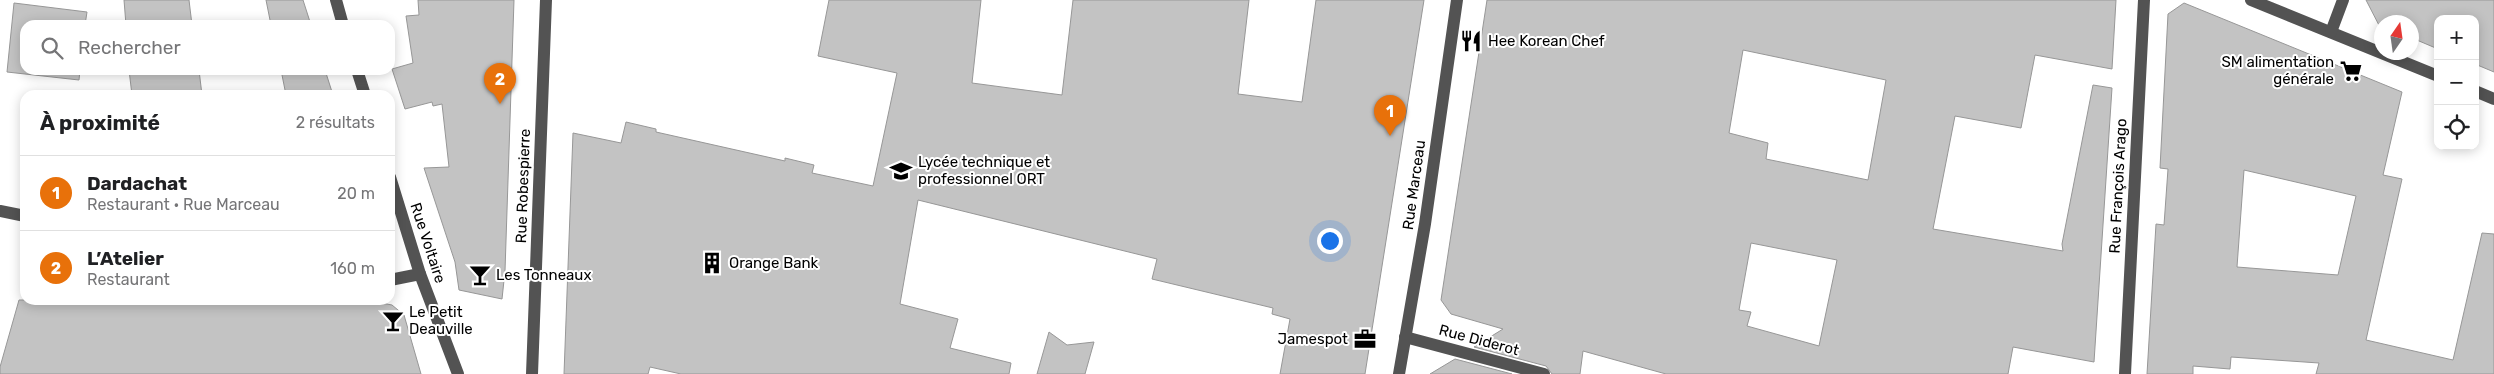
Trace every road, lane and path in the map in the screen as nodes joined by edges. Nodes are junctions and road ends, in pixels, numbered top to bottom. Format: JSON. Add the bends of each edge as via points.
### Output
{"nodes":[{"id":1,"x":336,"y":0,"type":"edge"},
{"id":2,"x":546,"y":0,"type":"edge"},
{"id":3,"x":1457,"y":0,"type":"edge"},
{"id":4,"x":2144,"y":0,"type":"edge"},
{"id":5,"x":2251,"y":0,"type":"edge"},
{"id":6,"x":2344,"y":0,"type":"edge"},
{"id":7,"x":342,"y":20,"type":"edge"},
{"id":8,"x":2331,"y":32,"type":"junction"},
{"id":9,"x":2434,"y":74,"type":"edge"},
{"id":10,"x":359,"y":75,"type":"edge"},
{"id":11,"x":363,"y":90,"type":"edge"},
{"id":12,"x":2479,"y":93,"type":"edge"},
{"id":13,"x":2494,"y":99,"type":"edge"},
{"id":14,"x":395,"y":193,"type":"edge"},
{"id":15,"x":0,"y":212,"type":"edge"},
{"id":16,"x":20,"y":215,"type":"edge"},
{"id":17,"x":420,"y":274,"type":"junction"},
{"id":18,"x":395,"y":279,"type":"edge"},
{"id":19,"x":1405,"y":337,"type":"junction"},
{"id":20,"x":458,"y":374,"type":"edge"},
{"id":21,"x":532,"y":374,"type":"edge"},
{"id":22,"x":1399,"y":374,"type":"edge"},
{"id":23,"x":1544,"y":374,"type":"edge"},
{"id":24,"x":2125,"y":374,"type":"edge"}],
"edges":[{"from":1,"to":7,"type":"street"},
{"from":2,"to":21,"type":"street","name":"Rue Robespierre"},
{"from":3,"to":19,"type":"street","name":"Rue Marceau","via":[[1425,224]]},
{"from":4,"to":24,"type":"street","name":"Rue François Arago"},
{"from":5,"to":8,"type":"street"},
{"from":6,"to":8,"type":"street"},
{"from":8,"to":9,"type":"street"},
{"from":10,"to":11,"type":"street"},
{"from":12,"to":13,"type":"street"},
{"from":14,"to":17,"type":"street","name":"Rue Voltaire"},
{"from":15,"to":16,"type":"street"},
{"from":17,"to":18,"type":"street"},
{"from":17,"to":20,"type":"street","name":"Rue Voltaire"},
{"from":19,"to":22,"type":"street","name":"Rue Marceau"},
{"from":19,"to":23,"type":"street","name":"Rue Diderot"}]}
